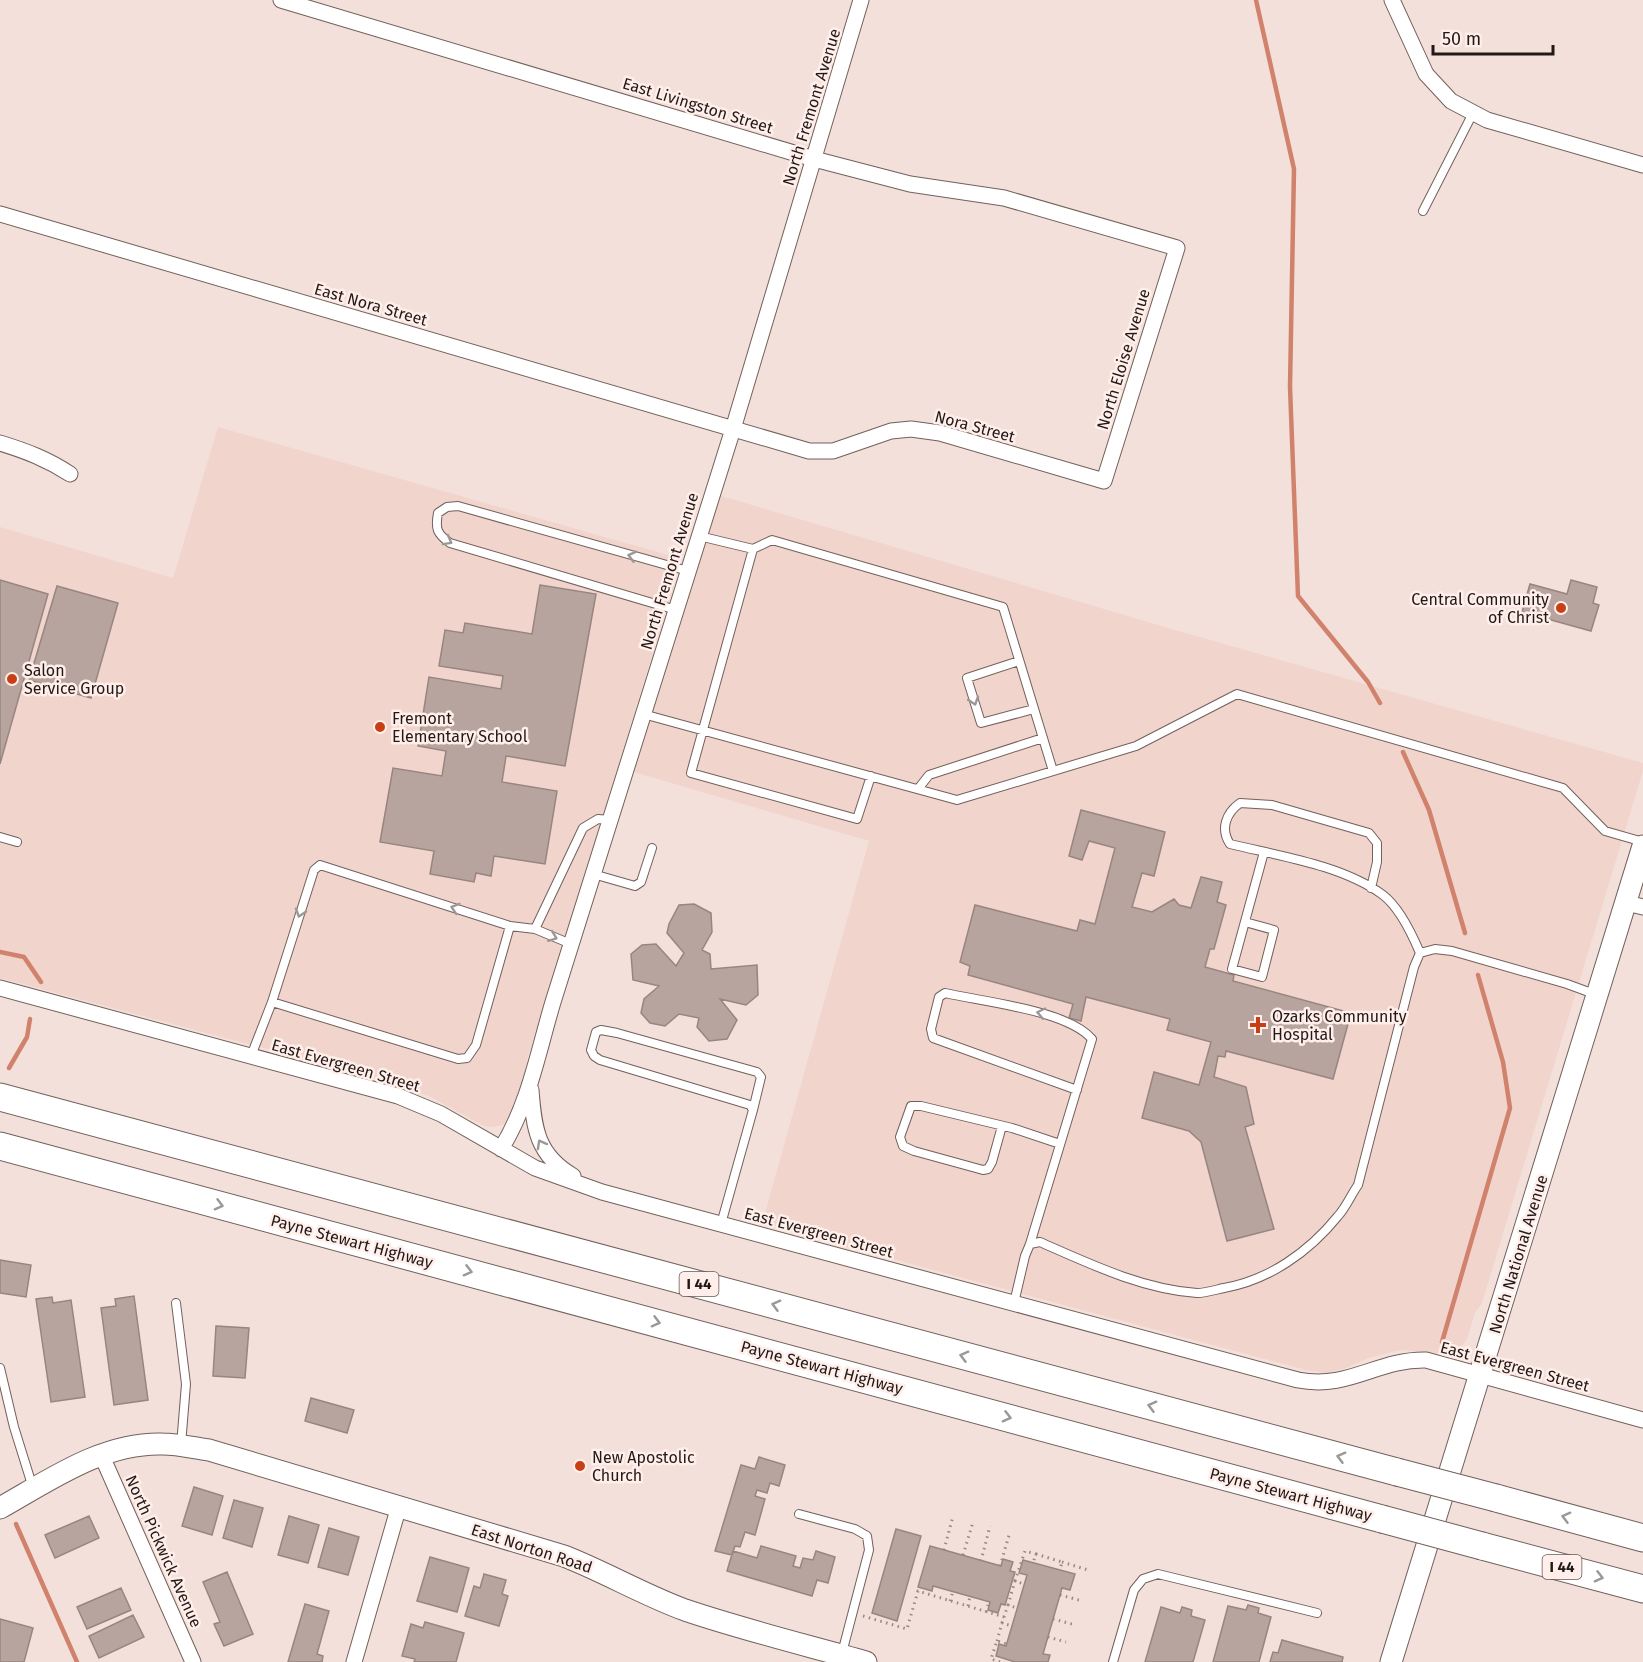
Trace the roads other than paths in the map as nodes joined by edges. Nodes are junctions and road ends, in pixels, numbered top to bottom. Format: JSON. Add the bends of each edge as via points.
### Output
{"nodes":[{"id":1,"x":281,"y":0,"type":"edge"},
{"id":2,"x":861,"y":0,"type":"edge"},
{"id":3,"x":1392,"y":0,"type":"edge"},
{"id":4,"x":1473,"y":113,"type":"junction"},
{"id":5,"x":814,"y":159,"type":"junction"},
{"id":6,"x":1643,"y":165,"type":"edge"},
{"id":7,"x":1423,"y":211,"type":"dead end"},
{"id":8,"x":0,"y":214,"type":"edge"},
{"id":9,"x":1177,"y":248,"type":"joint"},
{"id":10,"x":733,"y":429,"type":"junction"},
{"id":11,"x":0,"y":443,"type":"edge"},
{"id":12,"x":69,"y":474,"type":"dead end"},
{"id":13,"x":1104,"y":481,"type":"joint"},
{"id":14,"x":699,"y":536,"type":"junction"},
{"id":15,"x":753,"y":549,"type":"junction"},
{"id":16,"x":688,"y":571,"type":"junction"},
{"id":17,"x":676,"y":610,"type":"junction"},
{"id":18,"x":1019,"y":661,"type":"junction"},
{"id":19,"x":1034,"y":709,"type":"junction"},
{"id":20,"x":643,"y":714,"type":"junction"},
{"id":21,"x":704,"y":730,"type":"junction"},
{"id":22,"x":1043,"y":738,"type":"junction"},
{"id":23,"x":1053,"y":771,"type":"junction"},
{"id":24,"x":871,"y":776,"type":"junction"},
{"id":25,"x":918,"y":789,"type":"junction"},
{"id":26,"x":610,"y":820,"type":"junction"},
{"id":27,"x":0,"y":837,"type":"edge"},
{"id":28,"x":17,"y":842,"type":"dead end"},
{"id":29,"x":1643,"y":844,"type":"edge"},
{"id":30,"x":652,"y":848,"type":"dead end"},
{"id":31,"x":1264,"y":852,"type":"junction"},
{"id":32,"x":593,"y":874,"type":"junction"},
{"id":33,"x":1371,"y":888,"type":"junction"},
{"id":34,"x":1635,"y":905,"type":"edge"},
{"id":35,"x":1245,"y":922,"type":"junction"},
{"id":36,"x":510,"y":926,"type":"junction"},
{"id":37,"x":535,"y":929,"type":"junction"},
{"id":38,"x":571,"y":944,"type":"junction"},
{"id":39,"x":1420,"y":953,"type":"junction"},
{"id":40,"x":0,"y":988,"type":"edge"},
{"id":41,"x":1598,"y":995,"type":"junction"},
{"id":42,"x":272,"y":1002,"type":"junction"},
{"id":43,"x":252,"y":1056,"type":"junction"},
{"id":44,"x":530,"y":1086,"type":"junction"},
{"id":45,"x":1077,"y":1090,"type":"junction"},
{"id":46,"x":0,"y":1097,"type":"edge"},
{"id":47,"x":753,"y":1110,"type":"junction"},
{"id":48,"x":1002,"y":1126,"type":"junction"},
{"id":49,"x":1060,"y":1144,"type":"junction"},
{"id":50,"x":0,"y":1146,"type":"edge"},
{"id":51,"x":501,"y":1149,"type":"junction"},
{"id":52,"x":0,"y":1159,"type":"edge"},
{"id":53,"x":602,"y":1192,"type":"junction"},
{"id":54,"x":180,"y":1195,"type":"junction"},
{"id":55,"x":721,"y":1224,"type":"junction"},
{"id":56,"x":1030,"y":1244,"type":"junction"},
{"id":57,"x":176,"y":1303,"type":"dead end"},
{"id":58,"x":1014,"y":1303,"type":"junction"},
{"id":59,"x":0,"y":1368,"type":"edge"},
{"id":60,"x":1481,"y":1375,"type":"junction"},
{"id":61,"x":1643,"y":1420,"type":"edge"},
{"id":62,"x":187,"y":1447,"type":"junction"},
{"id":63,"x":101,"y":1454,"type":"junction"},
{"id":64,"x":34,"y":1489,"type":"junction"},
{"id":65,"x":399,"y":1506,"type":"junction"},
{"id":66,"x":0,"y":1508,"type":"edge"},
{"id":67,"x":799,"y":1514,"type":"dead end"},
{"id":68,"x":1643,"y":1538,"type":"edge"},
{"id":69,"x":1643,"y":1589,"type":"edge"},
{"id":70,"x":1317,"y":1612,"type":"dead end"},
{"id":71,"x":841,"y":1655,"type":"junction"},
{"id":72,"x":193,"y":1662,"type":"edge"},
{"id":73,"x":354,"y":1662,"type":"edge"},
{"id":74,"x":866,"y":1662,"type":"edge"},
{"id":75,"x":1113,"y":1662,"type":"edge"},
{"id":76,"x":1391,"y":1662,"type":"edge"}],
"edges":[{"from":1,"to":5,"type":"street","name":"East Livingston Street"},
{"from":2,"to":5,"type":"street","name":"North Fremont Avenue"},
{"from":3,"to":4,"type":"street","via":[[1426,74],[1450,101]]},
{"from":4,"to":6,"type":"street"},
{"from":4,"to":7,"type":"lane"},
{"from":5,"to":9,"type":"street","name":"East Livingston Street","via":[[909,184],[1004,198]]},
{"from":5,"to":10,"type":"street","name":"North Fremont Avenue"},
{"from":8,"to":10,"type":"street","name":"East Nora Street"},
{"from":9,"to":13,"type":"street","name":"North Eloise Avenue"},
{"from":10,"to":13,"type":"street","name":"Nora Street","via":[[809,451],[833,451],[891,431],[911,429],[939,433]]},
{"from":10,"to":14,"type":"street","name":"North Fremont Avenue"},
{"from":11,"to":12,"type":"street","via":[[41,457]]},
{"from":14,"to":15,"type":"lane"},
{"from":14,"to":16,"type":"street","name":"North Fremont Avenue"},
{"from":15,"to":18,"type":"lane","via":[[772,540],[1003,607]]},
{"from":15,"to":21,"type":"lane"},
{"from":16,"to":17,"type":"street","name":"North Fremont Avenue"},
{"from":16,"to":17,"type":"lane","one_way":true,"via":[[458,506],[438,513],[439,535],[450,543]]},
{"from":17,"to":20,"type":"street","name":"North Fremont Avenue"},
{"from":18,"to":19,"type":"lane"},
{"from":18,"to":19,"type":"lane","one_way":true,"via":[[967,678],[981,723]]},
{"from":19,"to":22,"type":"lane"},
{"from":20,"to":21,"type":"lane"},
{"from":20,"to":26,"type":"street","name":"North Fremont Avenue"},
{"from":21,"to":24,"type":"lane"},
{"from":21,"to":24,"type":"lane","via":[[692,774],[857,819]]},
{"from":22,"to":23,"type":"lane"},
{"from":22,"to":25,"type":"lane","via":[[929,775]]},
{"from":23,"to":25,"type":"lane","via":[[957,800]]},
{"from":23,"to":29,"type":"lane","via":[[1136,746],[1237,694],[1563,788],[1605,831]]},
{"from":24,"to":25,"type":"lane"},
{"from":26,"to":32,"type":"street","name":"North Fremont Avenue"},
{"from":26,"to":37,"type":"lane","via":[[598,819],[583,828]]},
{"from":27,"to":28,"type":"lane"},
{"from":29,"to":34,"type":"main road","name":"North National Avenue"},
{"from":30,"to":32,"type":"lane","via":[[641,882],[635,886]]},
{"from":31,"to":33,"type":"lane","via":[[1350,876]]},
{"from":31,"to":33,"type":"lane","via":[[1230,844],[1225,837],[1230,810],[1240,803],[1272,805],[1369,833],[1377,843]]},
{"from":31,"to":35,"type":"lane"},
{"from":32,"to":38,"type":"street","name":"North Fremont Avenue"},
{"from":33,"to":39,"type":"lane","via":[[1385,896],[1410,928]]},
{"from":34,"to":41,"type":"main road","name":"North National Avenue"},
{"from":35,"to":35,"type":"lane","via":[[1232,969],[1262,977],[1274,930]]},
{"from":36,"to":37,"type":"lane"},
{"from":36,"to":42,"type":"lane","via":[[476,1045],[467,1058],[458,1059]]},
{"from":36,"to":42,"type":"lane","one_way":true,"via":[[320,865],[314,870]]},
{"from":37,"to":38,"type":"lane","one_way":true},
{"from":38,"to":44,"type":"street","name":"North Fremont Avenue"},
{"from":39,"to":41,"type":"lane","via":[[1435,949],[1452,951]]},
{"from":39,"to":56,"type":"lane","via":[[1358,1185],[1339,1215],[1314,1242],[1286,1263],[1241,1285],[1199,1293],[1159,1288],[1040,1242]]},
{"from":40,"to":43,"type":"street","name":"East Evergreen Street"},
{"from":41,"to":60,"type":"main road","name":"North National Avenue"},
{"from":42,"to":43,"type":"lane"},
{"from":43,"to":51,"type":"street","name":"East Evergreen Street","via":[[398,1096],[441,1114]]},
{"from":44,"to":51,"type":"street","name":"North Fremont Avenue"},
{"from":53,"to":44,"type":"street","one_way":true,"via":[[558,1167],[544,1151],[535,1133]]},
{"from":45,"to":45,"type":"lane","one_way":true,"via":[[1092,1039],[1076,1025],[1058,1017],[945,993],[939,997],[931,1029],[933,1038]]},
{"from":45,"to":49,"type":"lane"},
{"from":68,"to":46,"type":"highway","number":"I 44","one_way":true,"bridge":true},
{"from":47,"to":47,"type":"lane","via":[[745,1102],[600,1060],[591,1050],[596,1032],[617,1033],[757,1072],[761,1077]]},
{"from":47,"to":55,"type":"lane"},
{"from":48,"to":48,"type":"lane","via":[[911,1106],[900,1137],[903,1146],[914,1151],[983,1170],[992,1162]]},
{"from":48,"to":49,"type":"lane"},
{"from":49,"to":56,"type":"lane"},
{"from":50,"to":54,"type":"highway","name":"Payne Stewart Highway","number":"I 44"},
{"from":51,"to":53,"type":"street","name":"East Evergreen Street","via":[[546,1173]]},
{"from":52,"to":54,"type":"highway"},
{"from":53,"to":55,"type":"street","name":"East Evergreen Street"},
{"from":54,"to":69,"type":"highway","name":"Payne Stewart Highway","number":"I 44","one_way":true,"bridge":true},
{"from":55,"to":58,"type":"street","name":"East Evergreen Street"},
{"from":56,"to":58,"type":"lane"},
{"from":57,"to":62,"type":"lane","via":[[186,1384]]},
{"from":58,"to":60,"type":"street","name":"East Evergreen Street","via":[[1310,1382],[1345,1380],[1389,1364],[1414,1360],[1438,1362]]},
{"from":59,"to":64,"type":"lane"},
{"from":60,"to":61,"type":"street","name":"East Evergreen Street"},
{"from":60,"to":76,"type":"main road","name":"North National Avenue"},
{"from":62,"to":63,"type":"main road","name":"East Norton Road","via":[[146,1445]]},
{"from":62,"to":65,"type":"main road","name":"East Norton Road","via":[[209,1450]]},
{"from":63,"to":64,"type":"main road","name":"East Norton Road"},
{"from":63,"to":72,"type":"street","name":"North Pickwick Avenue"},
{"from":64,"to":66,"type":"main road","name":"East Norton Road"},
{"from":65,"to":71,"type":"main road","name":"East Norton Road","via":[[564,1556],[687,1610]]},
{"from":65,"to":73,"type":"street"},
{"from":67,"to":71,"type":"lane","via":[[867,1536],[869,1550]]},
{"from":70,"to":75,"type":"lane","via":[[1158,1574],[1143,1580],[1134,1590]]},
{"from":71,"to":74,"type":"main road","name":"East Norton Road"}]}
